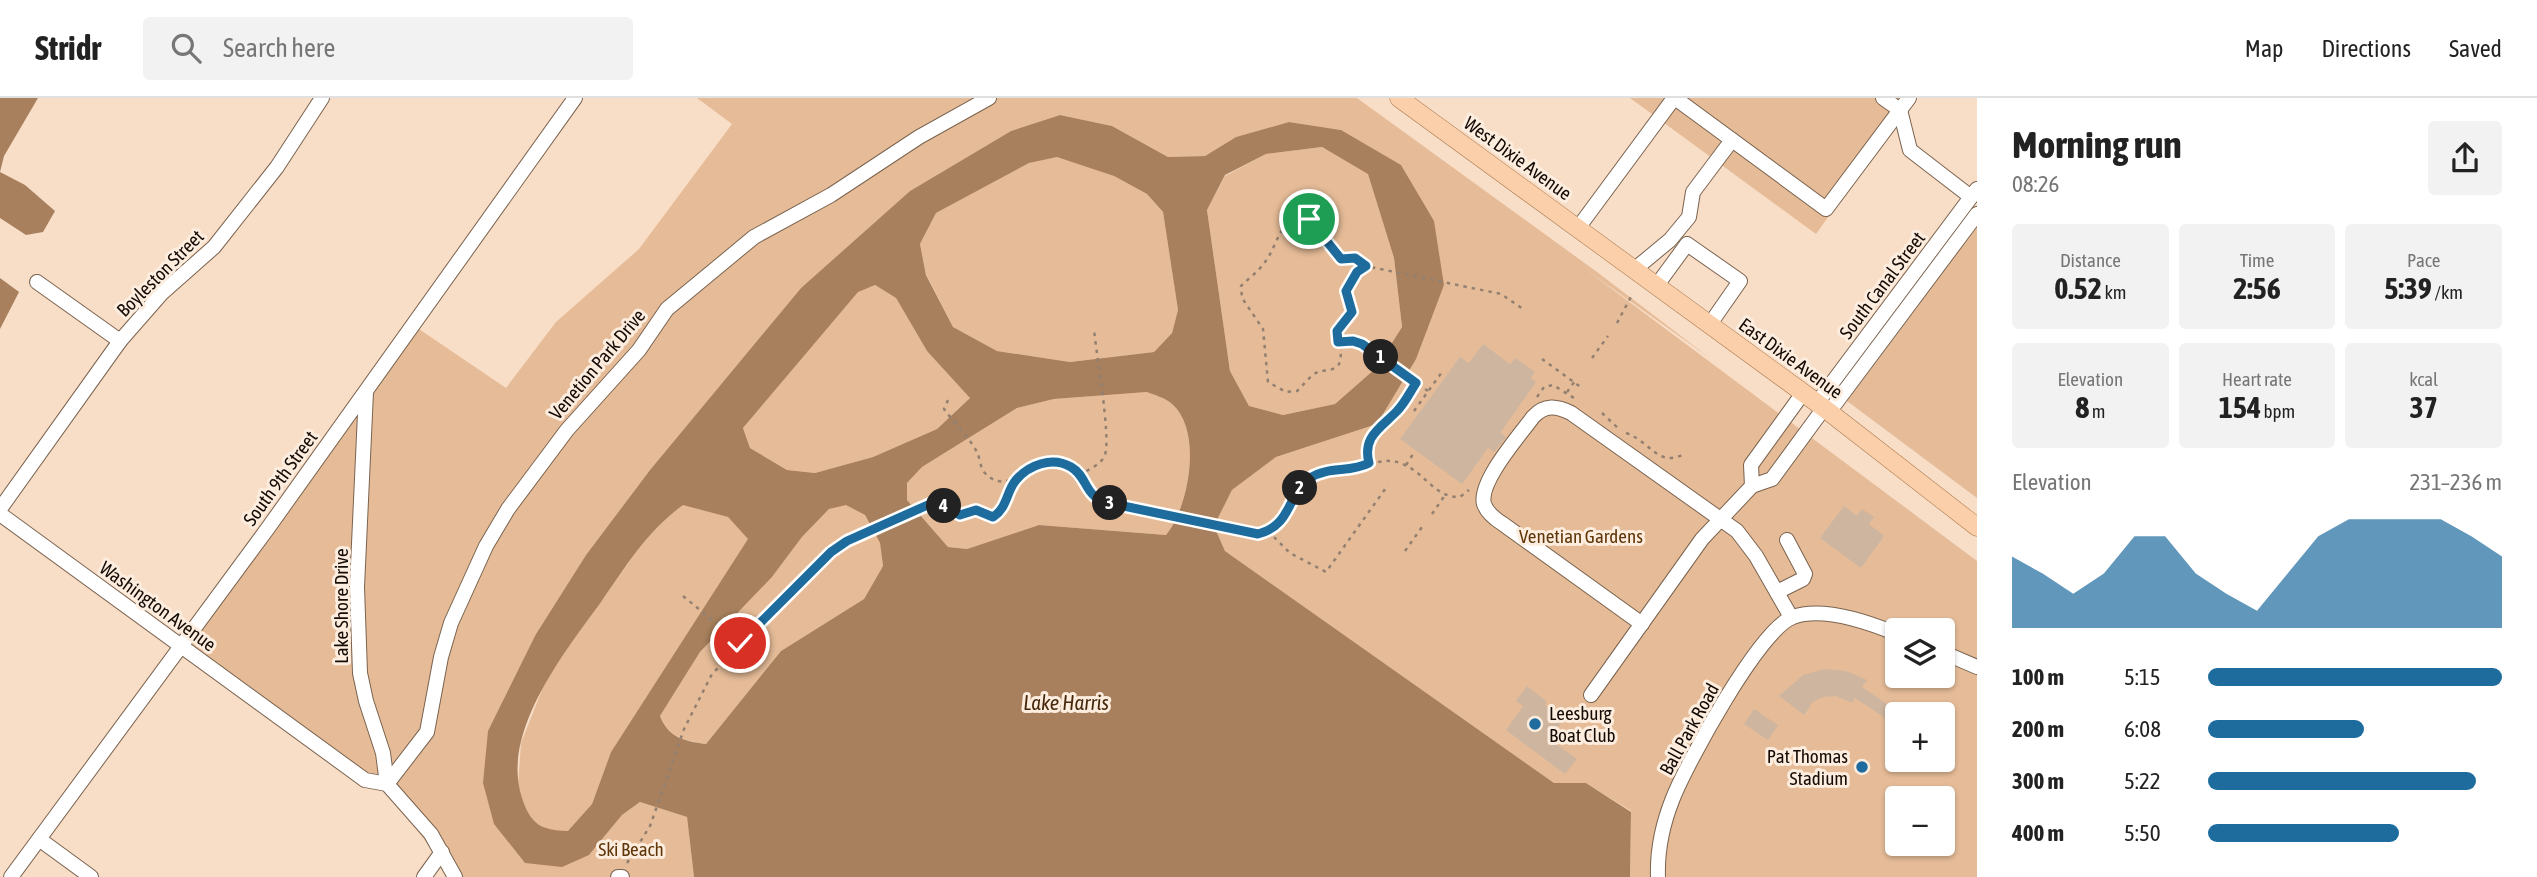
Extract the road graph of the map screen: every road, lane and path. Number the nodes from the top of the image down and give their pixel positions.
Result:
1 (323, 98) edge
2 (575, 98) edge
3 (989, 98) edge
4 (1399, 98) edge
5 (1675, 98) edge
6 (1883, 98) edge
7 (1909, 98) edge
8 (1900, 110) junction
9 (1732, 141) junction
10 (1974, 193) edge
11 (1977, 214) edge
12 (1578, 228) junction
13 (1366, 266) junction
14 (1634, 269) junction
15 (37, 282) dead end
16 (1657, 285) junction
17 (1632, 295) dead end
18 (1523, 309) dead end
19 (1617, 323) dead end
20 (1710, 324) junction
21 (1094, 329) dead end
22 (1608, 336) dead end
23 (120, 341) junction
24 (1338, 342) junction
25 (1592, 358) dead end
26 (1542, 359) dead end
27 (1442, 372) dead end
28 (1575, 382) junction
29 (1416, 383) junction
30 (1582, 388) dead end
31 (1428, 391) junction
32 (366, 392) junction
33 (1567, 393) dead end
34 (948, 400) dead end
35 (1819, 404) junction
36 (1414, 411) dead end
37 (1602, 413) dead end
38 (1415, 451) dead end
39 (1684, 454) dead end
40 (1369, 463) junction
41 (1406, 465) junction
42 (1079, 475) junction
43 (1016, 480) junction
44 (1388, 485) dead end
45 (1473, 486) dead end
46 (1752, 486) junction
47 (1445, 495) junction
48 (0, 512) edge
49 (1432, 513) dead end
50 (1720, 520) junction
51 (1422, 527) dead end
52 (1977, 527) edge
53 (1268, 531) junction
54 (1787, 540) dead end
55 (1405, 551) dead end
56 (1777, 592) junction
57 (684, 598) dead end
58 (1791, 617) junction
59 (1642, 624) junction
60 (1885, 630) edge
61 (740, 643) junction
62 (180, 646) junction
63 (1955, 658) edge
64 (1977, 667) edge
65 (1591, 695) dead end
66 (387, 784) junction
67 (39, 839) junction
68 (442, 852) junction
69 (622, 874) edge
70 (11, 877) edge
71 (90, 877) edge
72 (424, 877) edge
73 (455, 877) edge
74 (1658, 877) edge

1 - 23 street, Boyleston Street
2 - 32 street, South 9th Street
3 - 66 street, Venetion Park Drive
4 - 12 main road, West Dixie Avenue
5 - 9 street
5 - 12 street
6 - 8 street
7 - 8 street
8 - 9 street
8 - 10 street
9 - 14 street
10 - 35 street, South Canal Street
11 - 35 street
12 - 14 main road, East Dixie Avenue
13 - 18 path
13 - 24 path
13 - 24 path
14 - 16 main road, East Dixie Avenue
15 - 23 street
16 - 20 main road, East Dixie Avenue
16 - 20 street
17 - 19 path
20 - 35 main road, East Dixie Avenue
21 - 42 path
22 - 25 path
23 - 48 street, Boyleston Street
24 - 29 path
26 - 28 path
27 - 31 path
28 - 30 path
28 - 33 path
29 - 31 path
29 - 40 path
31 - 36 path
32 - 62 street, South 9th Street
32 - 66 street, Lake Shore Drive
34 - 43 path
35 - 46 street
35 - 46 street
35 - 52 main road, East Dixie Avenue
37 - 39 path
38 - 41 path
40 - 41 path
40 - 53 path
41 - 47 path
42 - 43 path
42 - 53 path
43 - 61 path
44 - 53 path
45 - 47 path
46 - 50 street
47 - 49 path
48 - 62 street, Washington Avenue
50 - 56 street
50 - 59 street
50 - 59 street
51 - 55 path
54 - 56 street
56 - 58 street
57 - 61 path
58 - 60 street
58 - 74 street, Ball Park Road
59 - 65 street
61 - 69 path
62 - 66 street, Washington Avenue
62 - 67 street, South 9th Street
63 - 64 street
66 - 68 street
67 - 70 street, South 9th Street
67 - 71 street
68 - 72 street
68 - 73 street

